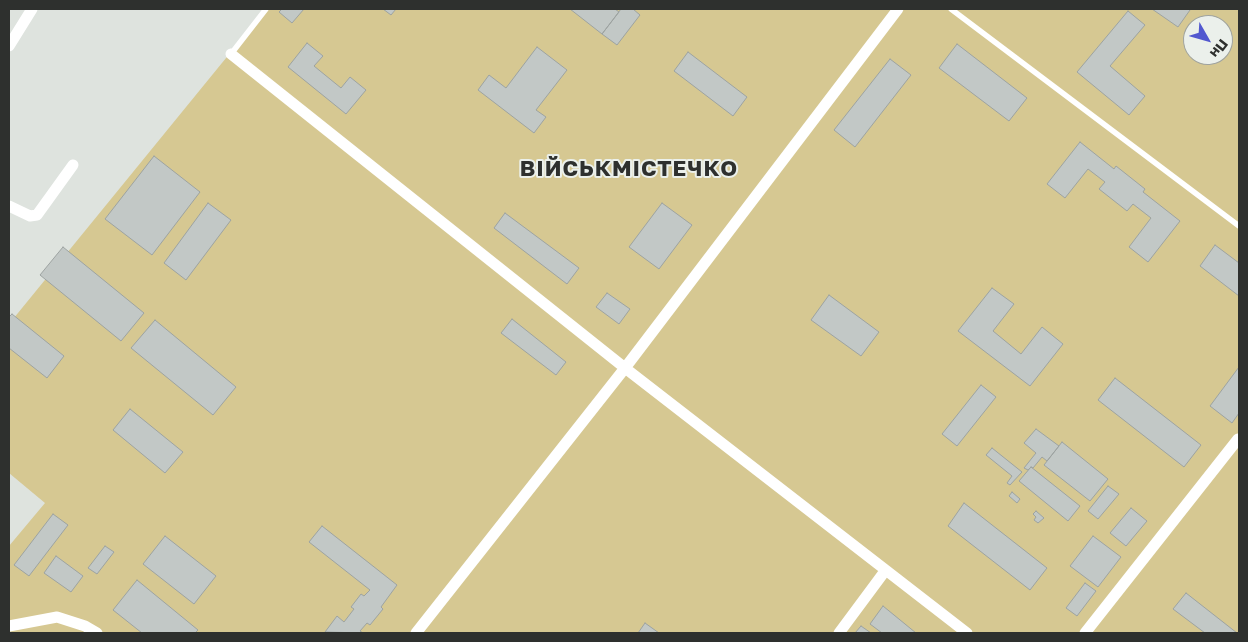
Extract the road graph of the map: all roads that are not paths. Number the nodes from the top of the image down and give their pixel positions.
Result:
1 (32, 9) edge
2 (266, 9) edge
3 (898, 9) edge
4 (951, 9) edge
5 (9, 46) edge
6 (231, 54) joint
7 (73, 164) dead end
8 (9, 206) edge
9 (1239, 226) edge
10 (625, 368) junction
11 (1238, 439) dead end
12 (885, 571) junction
13 (9, 626) edge
14 (96, 633) edge
15 (416, 633) edge
16 (839, 633) edge
17 (967, 633) edge
18 (1085, 633) edge

1 - 5 street
2 - 6 lane
3 - 10 street
4 - 9 lane
6 - 10 street
7 - 8 street
10 - 12 street
10 - 15 street
11 - 18 street
12 - 16 street
12 - 17 street
13 - 14 street

